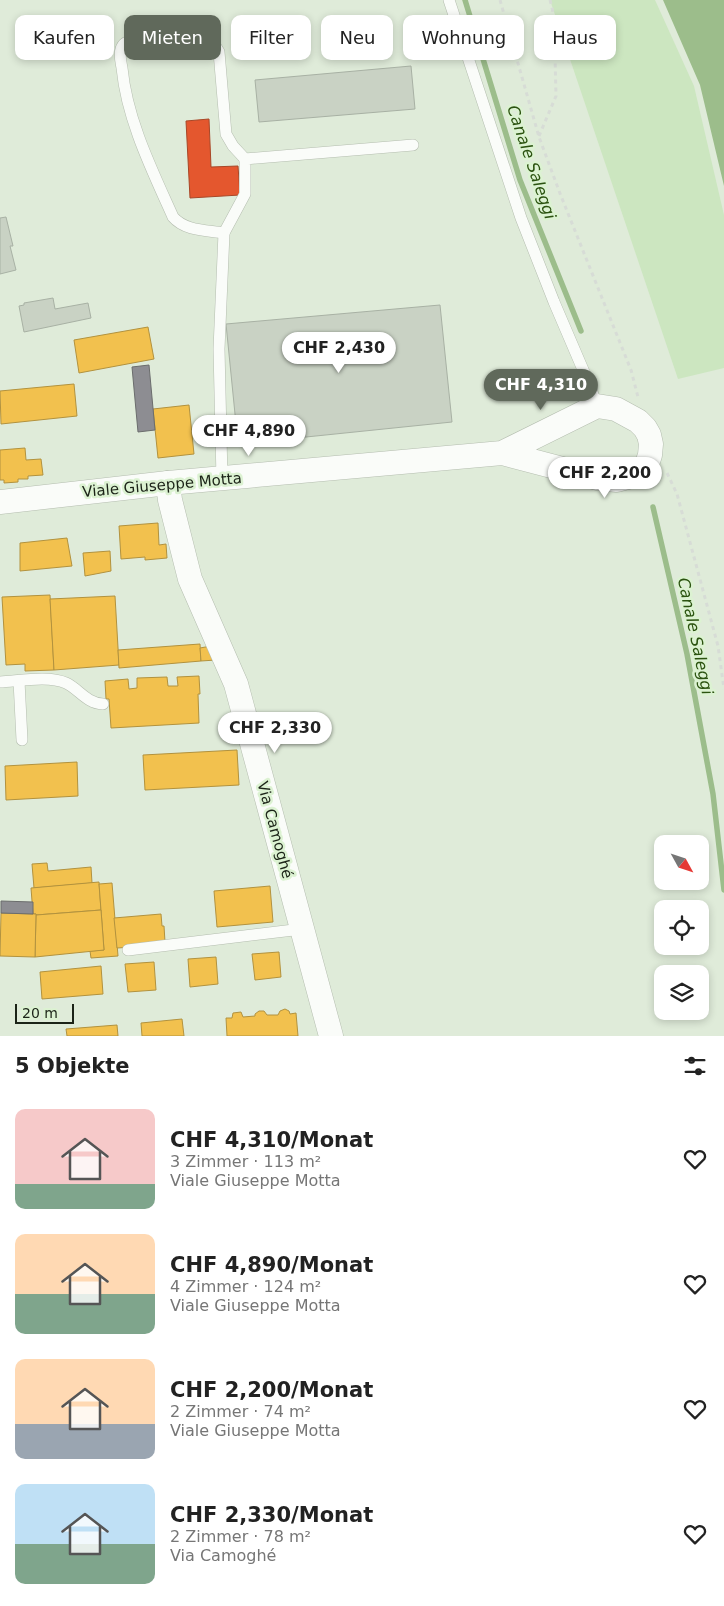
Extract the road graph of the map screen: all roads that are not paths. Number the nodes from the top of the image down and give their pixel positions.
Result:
1 (449, 0) edge
2 (414, 144) dead end
3 (245, 160) junction
4 (224, 233) junction
5 (597, 406) junction
6 (502, 453) junction
7 (222, 480) junction
8 (168, 484) junction
9 (0, 502) edge
10 (19, 681) junction
11 (0, 682) edge
12 (102, 704) dead end
13 (22, 740) dead end
14 (302, 929) junction
15 (128, 950) dead end
16 (331, 1036) edge

1 - 5 lane
2 - 3 lane
3 - 4 lane
3 - 4 lane
4 - 7 lane
5 - 6 street, Viale Giuseppe Motta
5 - 6 street, Viale Giuseppe Motta
6 - 7 street, Viale Giuseppe Motta
7 - 8 street, Viale Giuseppe Motta
8 - 9 street, Viale Giuseppe Motta
8 - 14 street, Via Camoghé
10 - 11 lane
10 - 12 lane
10 - 13 lane
14 - 15 lane
14 - 16 street, Via Camoghé

